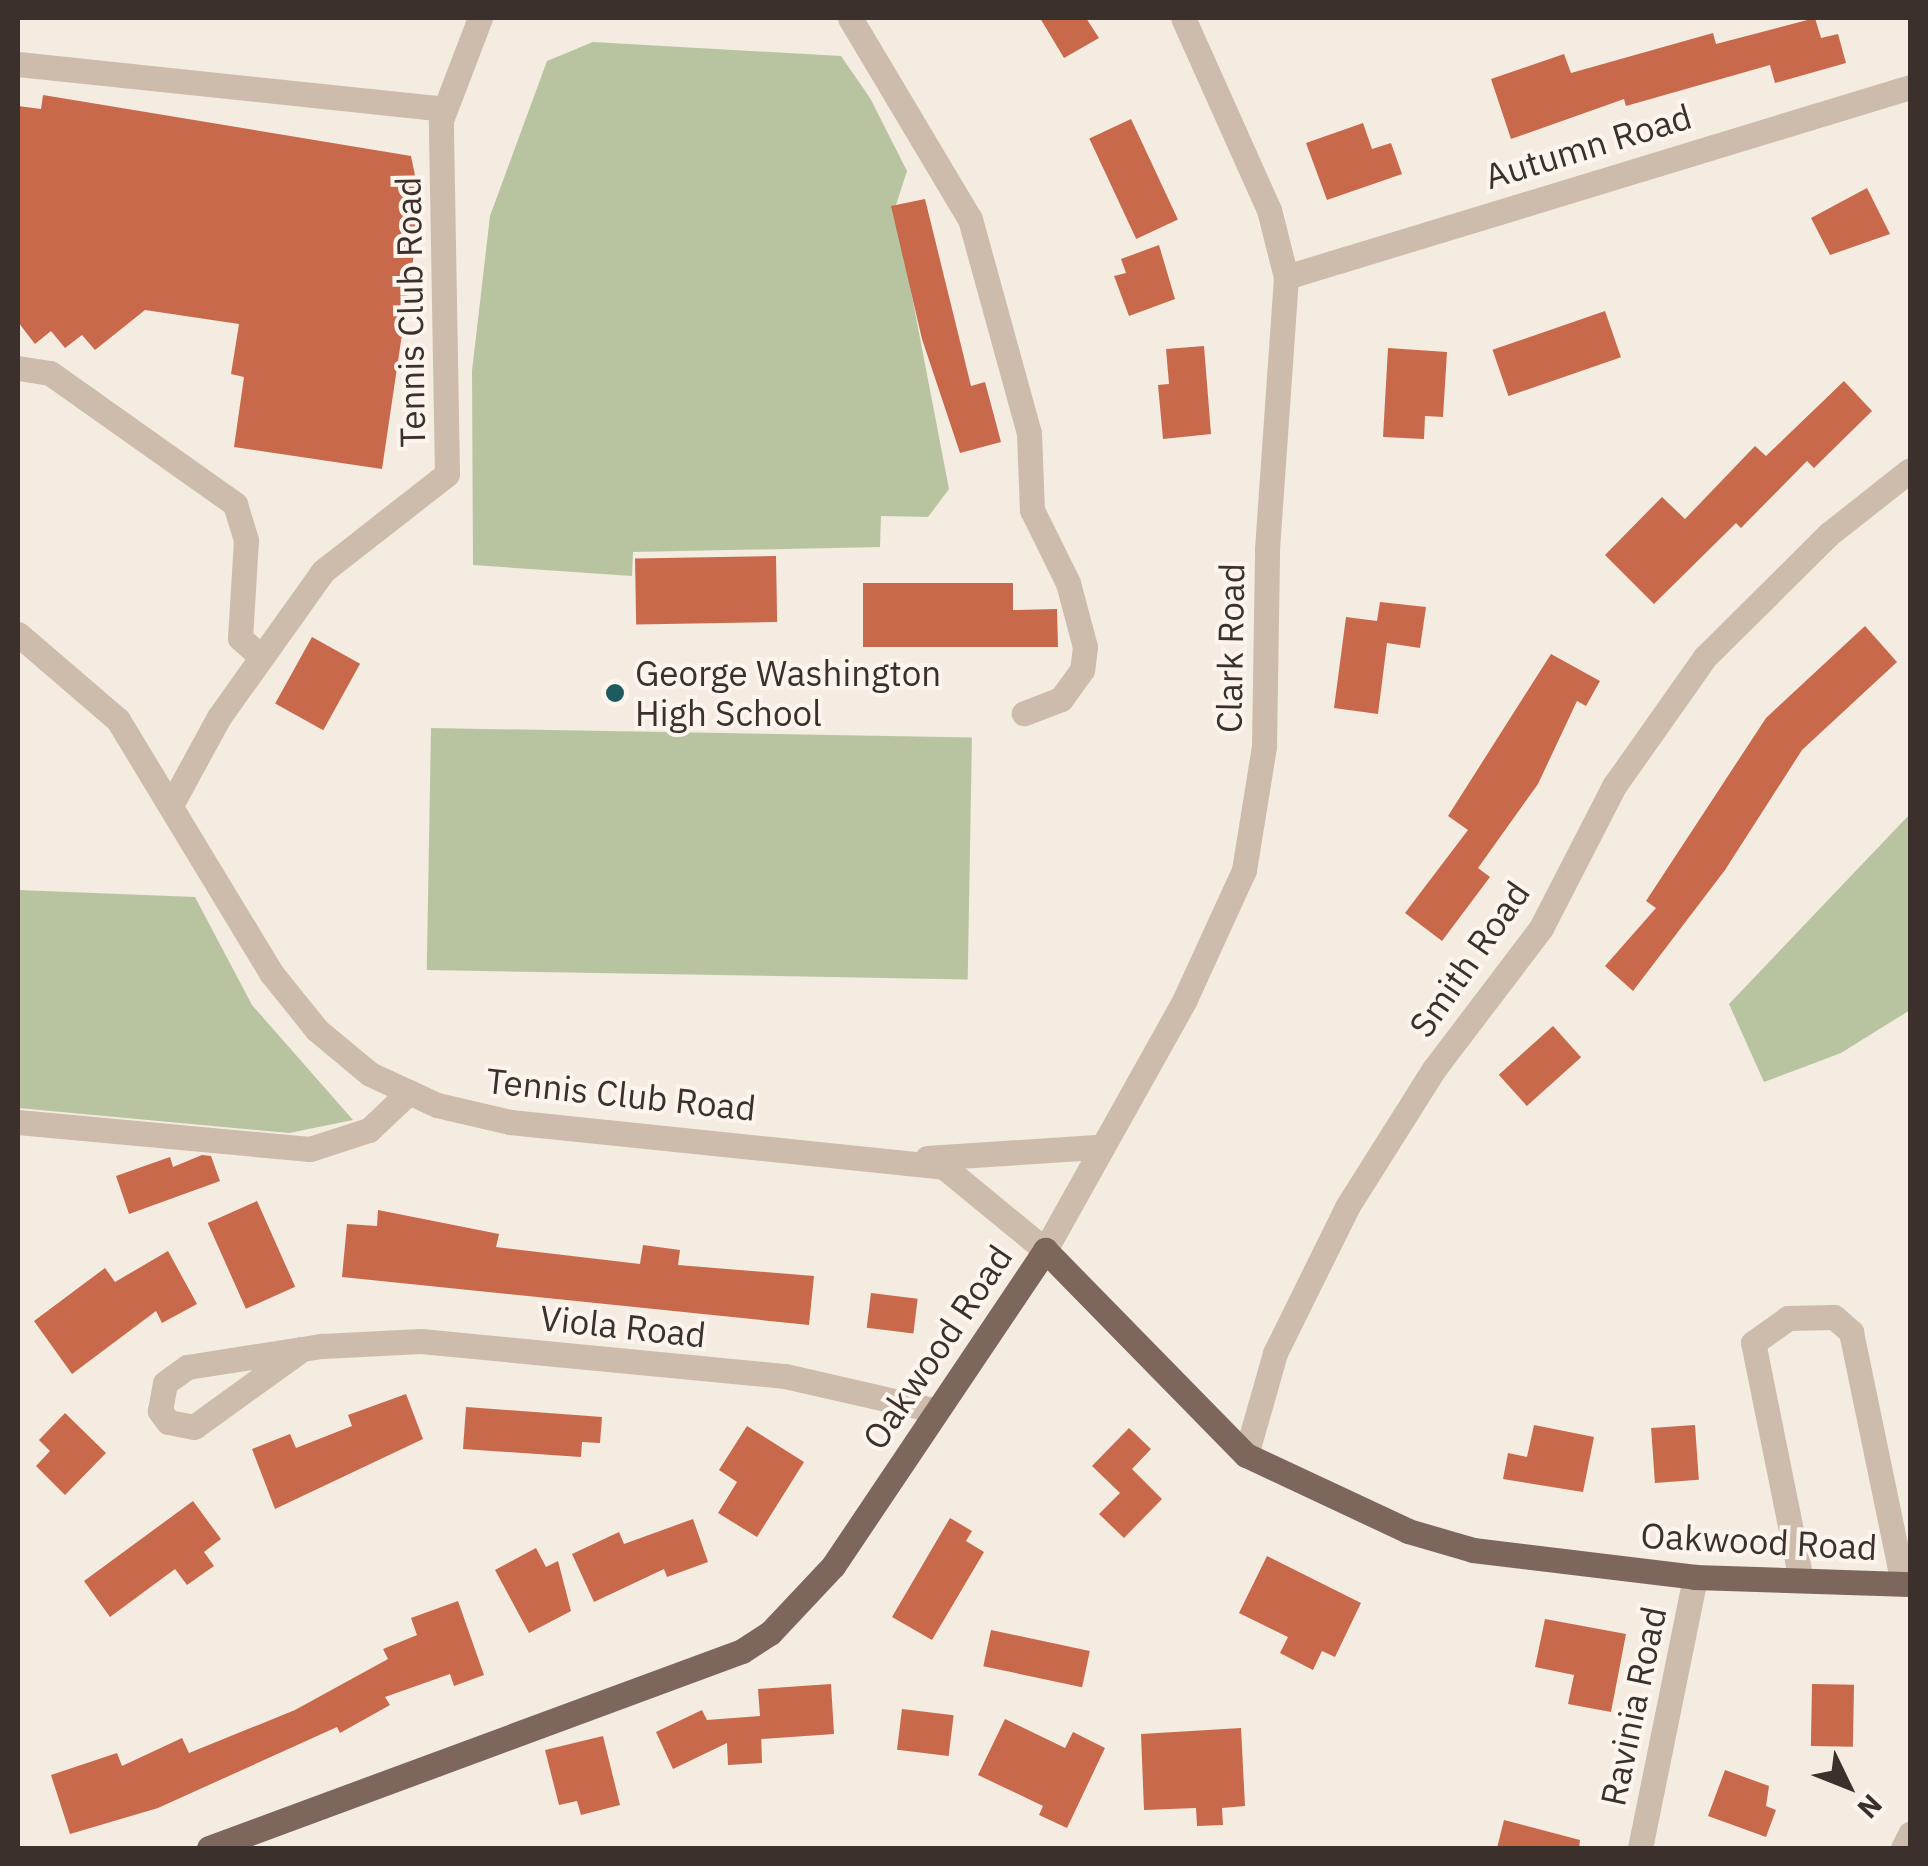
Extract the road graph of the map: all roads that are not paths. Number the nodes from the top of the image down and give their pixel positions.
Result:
1 (480, 18) edge
2 (850, 18) edge
3 (1183, 18) edge
4 (18, 64) edge
5 (1910, 88) edge
6 (444, 109) junction
7 (1286, 276) junction
8 (18, 368) edge
9 (1910, 470) edge
10 (18, 634) edge
11 (260, 656) junction
12 (1024, 713) dead end
13 (171, 805) junction
14 (409, 1092) junction
15 (18, 1122) edge
16 (1096, 1147) junction
17 (908, 1159) junction
18 (1045, 1250) junction
19 (302, 1349) junction
20 (933, 1410) junction
21 (1246, 1455) junction
22 (1696, 1577) junction
23 (1801, 1580) junction
24 (1907, 1584) edge
25 (1910, 1834) edge
26 (209, 1848) edge
27 (1640, 1848) edge
28 (1903, 1848) edge

1 - 6 street, Tennis Club Road
2 - 12 street
3 - 7 street, Clark Road
4 - 6 street
5 - 7 street, Autumn Road
6 - 11 street, Tennis Club Road
7 - 16 street, Clark Road
8 - 11 street
9 - 21 street, Smith Road
10 - 13 street, Tennis Club Road
11 - 13 street, Tennis Club Road
13 - 14 street, Tennis Club Road
14 - 15 street
14 - 17 street, Tennis Club Road
16 - 17 street, Tennis Club Road
16 - 18 street, Clark Road
17 - 18 street, Tennis Club Road
18 - 20 main road, Oakwood Road
18 - 21 main road, Oakwood Road
19 - 19 street, Viola Road
19 - 20 street, Viola Road
20 - 26 main road, Oakwood Road
21 - 22 main road, Oakwood Road
22 - 23 main road, Oakwood Road
22 - 27 street, Ravinia Road
23 - 24 main road, Oakwood Road
23 - 24 street
25 - 28 street

